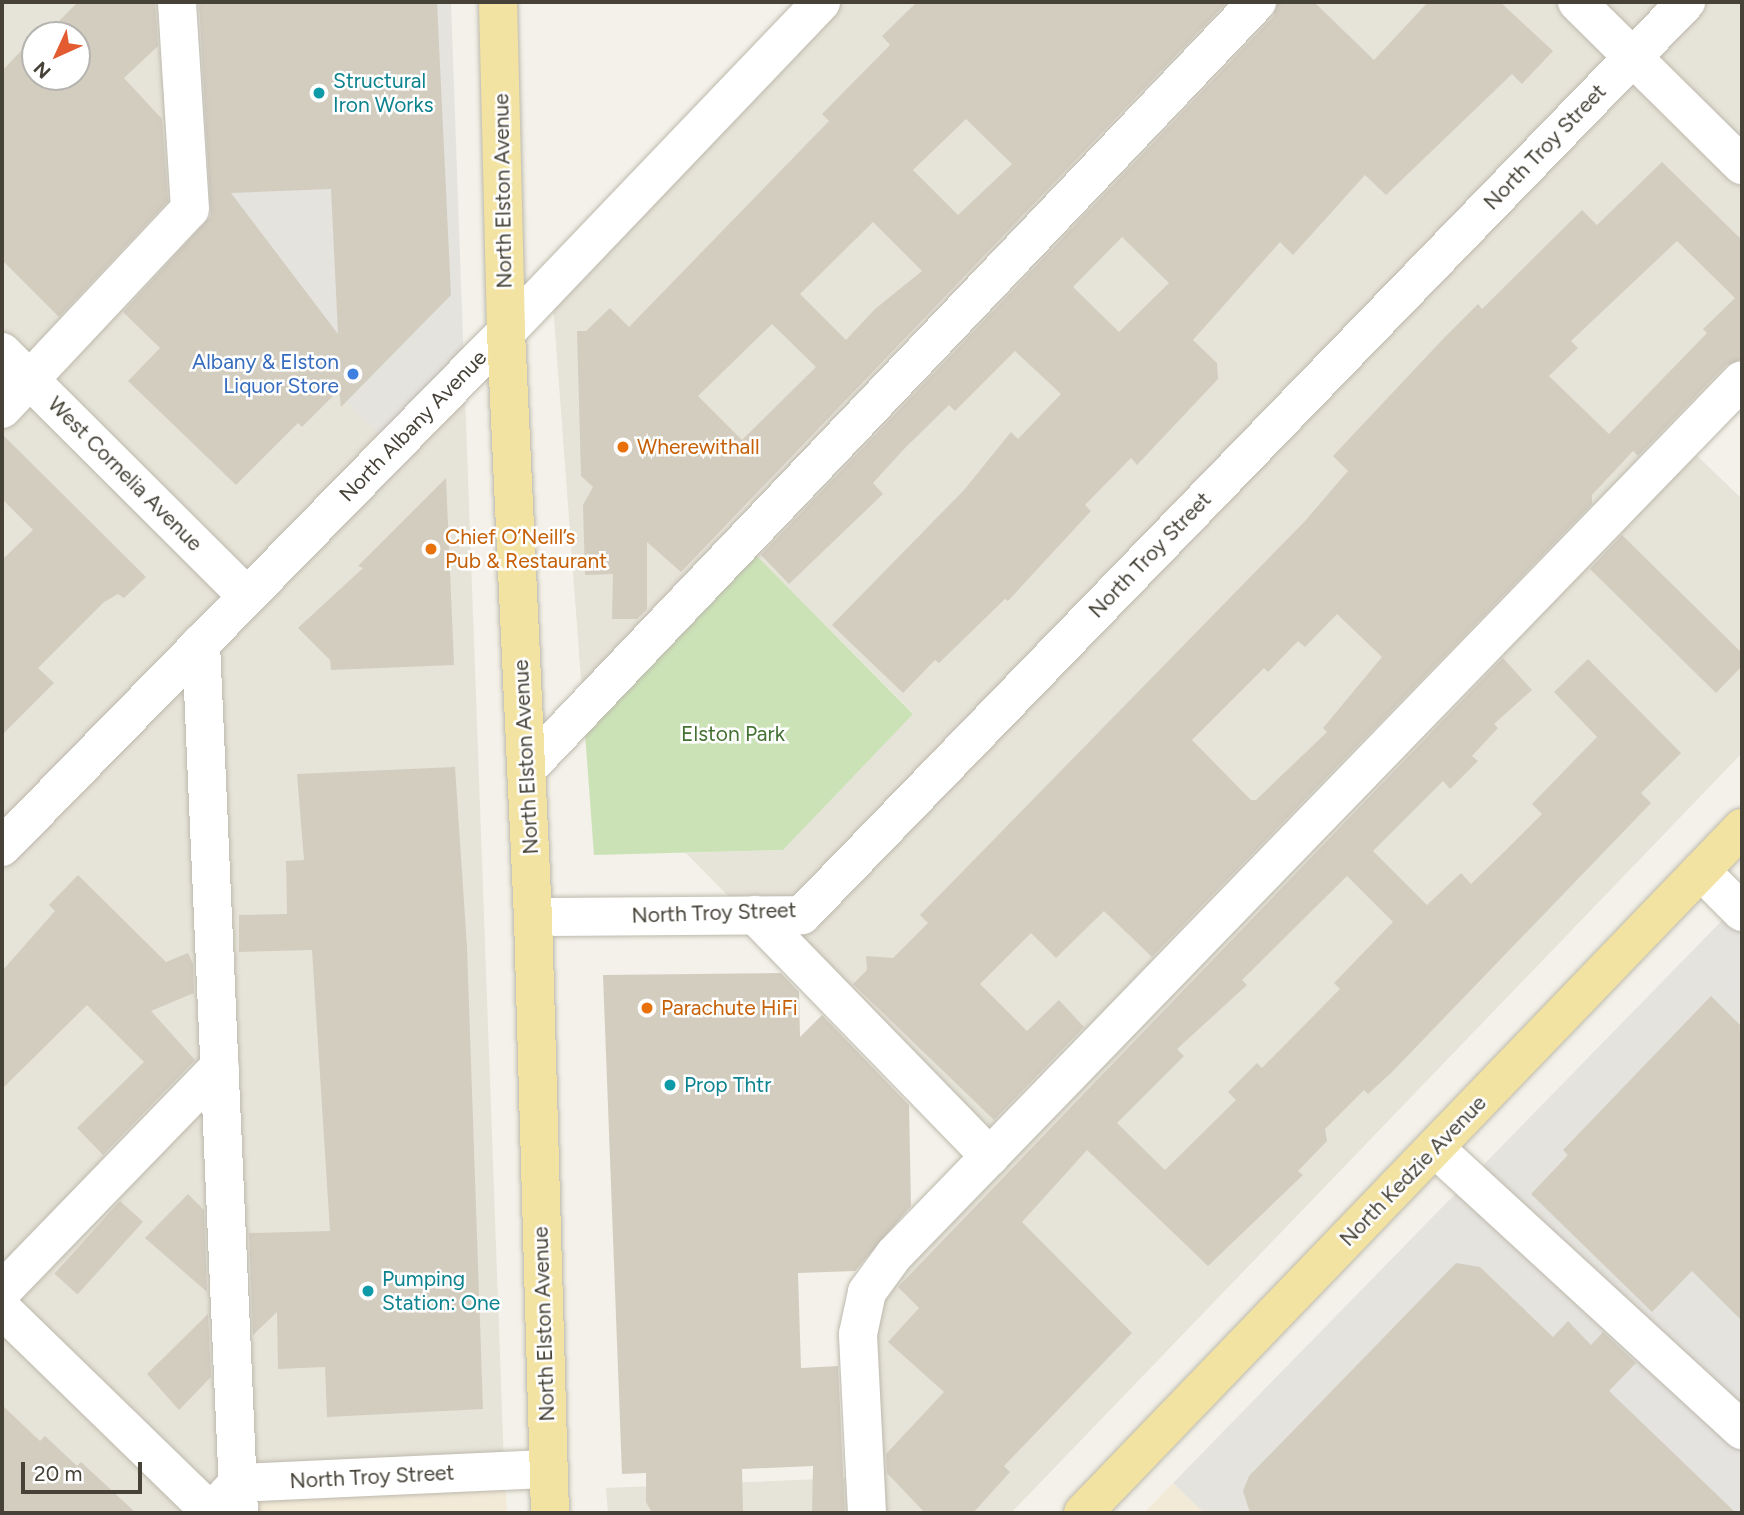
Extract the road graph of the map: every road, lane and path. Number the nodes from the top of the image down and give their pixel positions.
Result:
1 (177, 2) edge
2 (498, 2) edge
3 (821, 2) edge
4 (1257, 2) edge
5 (1577, 2) edge
6 (1686, 2) edge
7 (1633, 57) junction
8 (1742, 165) edge
9 (506, 332) junction
10 (2, 352) edge
11 (30, 380) junction
12 (1742, 380) edge
13 (2, 409) edge
14 (247, 596) junction
15 (201, 643) junction
16 (527, 769) junction
17 (1742, 828) edge
18 (2, 846) edge
19 (1700, 871) junction
20 (1742, 912) edge
21 (755, 915) junction
22 (533, 917) junction
23 (220, 1066) junction
24 (1434, 1148) junction
25 (990, 1157) junction
26 (2, 1291) edge
27 (2, 1309) edge
28 (1742, 1430) edge
29 (548, 1469) junction
30 (225, 1505) edge
31 (550, 1513) edge
32 (867, 1513) edge
33 (1083, 1513) edge

1 - 11 street
2 - 9 main road, North Elston Avenue
3 - 9 street, North Albany Avenue
4 - 16 street
5 - 7 street
6 - 7 street, North Troy Street
7 - 8 street
7 - 21 street, North Troy Street
9 - 14 street, North Albany Avenue
9 - 16 main road, North Elston Avenue
10 - 11 street, West Cornelia Avenue
11 - 13 street
11 - 14 street, West Cornelia Avenue
12 - 25 street
14 - 15 street, North Albany Avenue
15 - 18 street, North Albany Avenue
15 - 23 street
16 - 22 main road, North Elston Avenue
17 - 19 main road, North Kedzie Avenue
19 - 20 street
19 - 24 main road, North Kedzie Avenue
21 - 22 street, North Troy Street
21 - 25 street
22 - 29 main road, North Elston Avenue
23 - 26 street
23 - 30 street
24 - 28 street
24 - 33 main road, North Kedzie Avenue
25 - 32 street
27 - 30 street
29 - 30 street, North Troy Street
29 - 31 main road, North Elston Avenue

